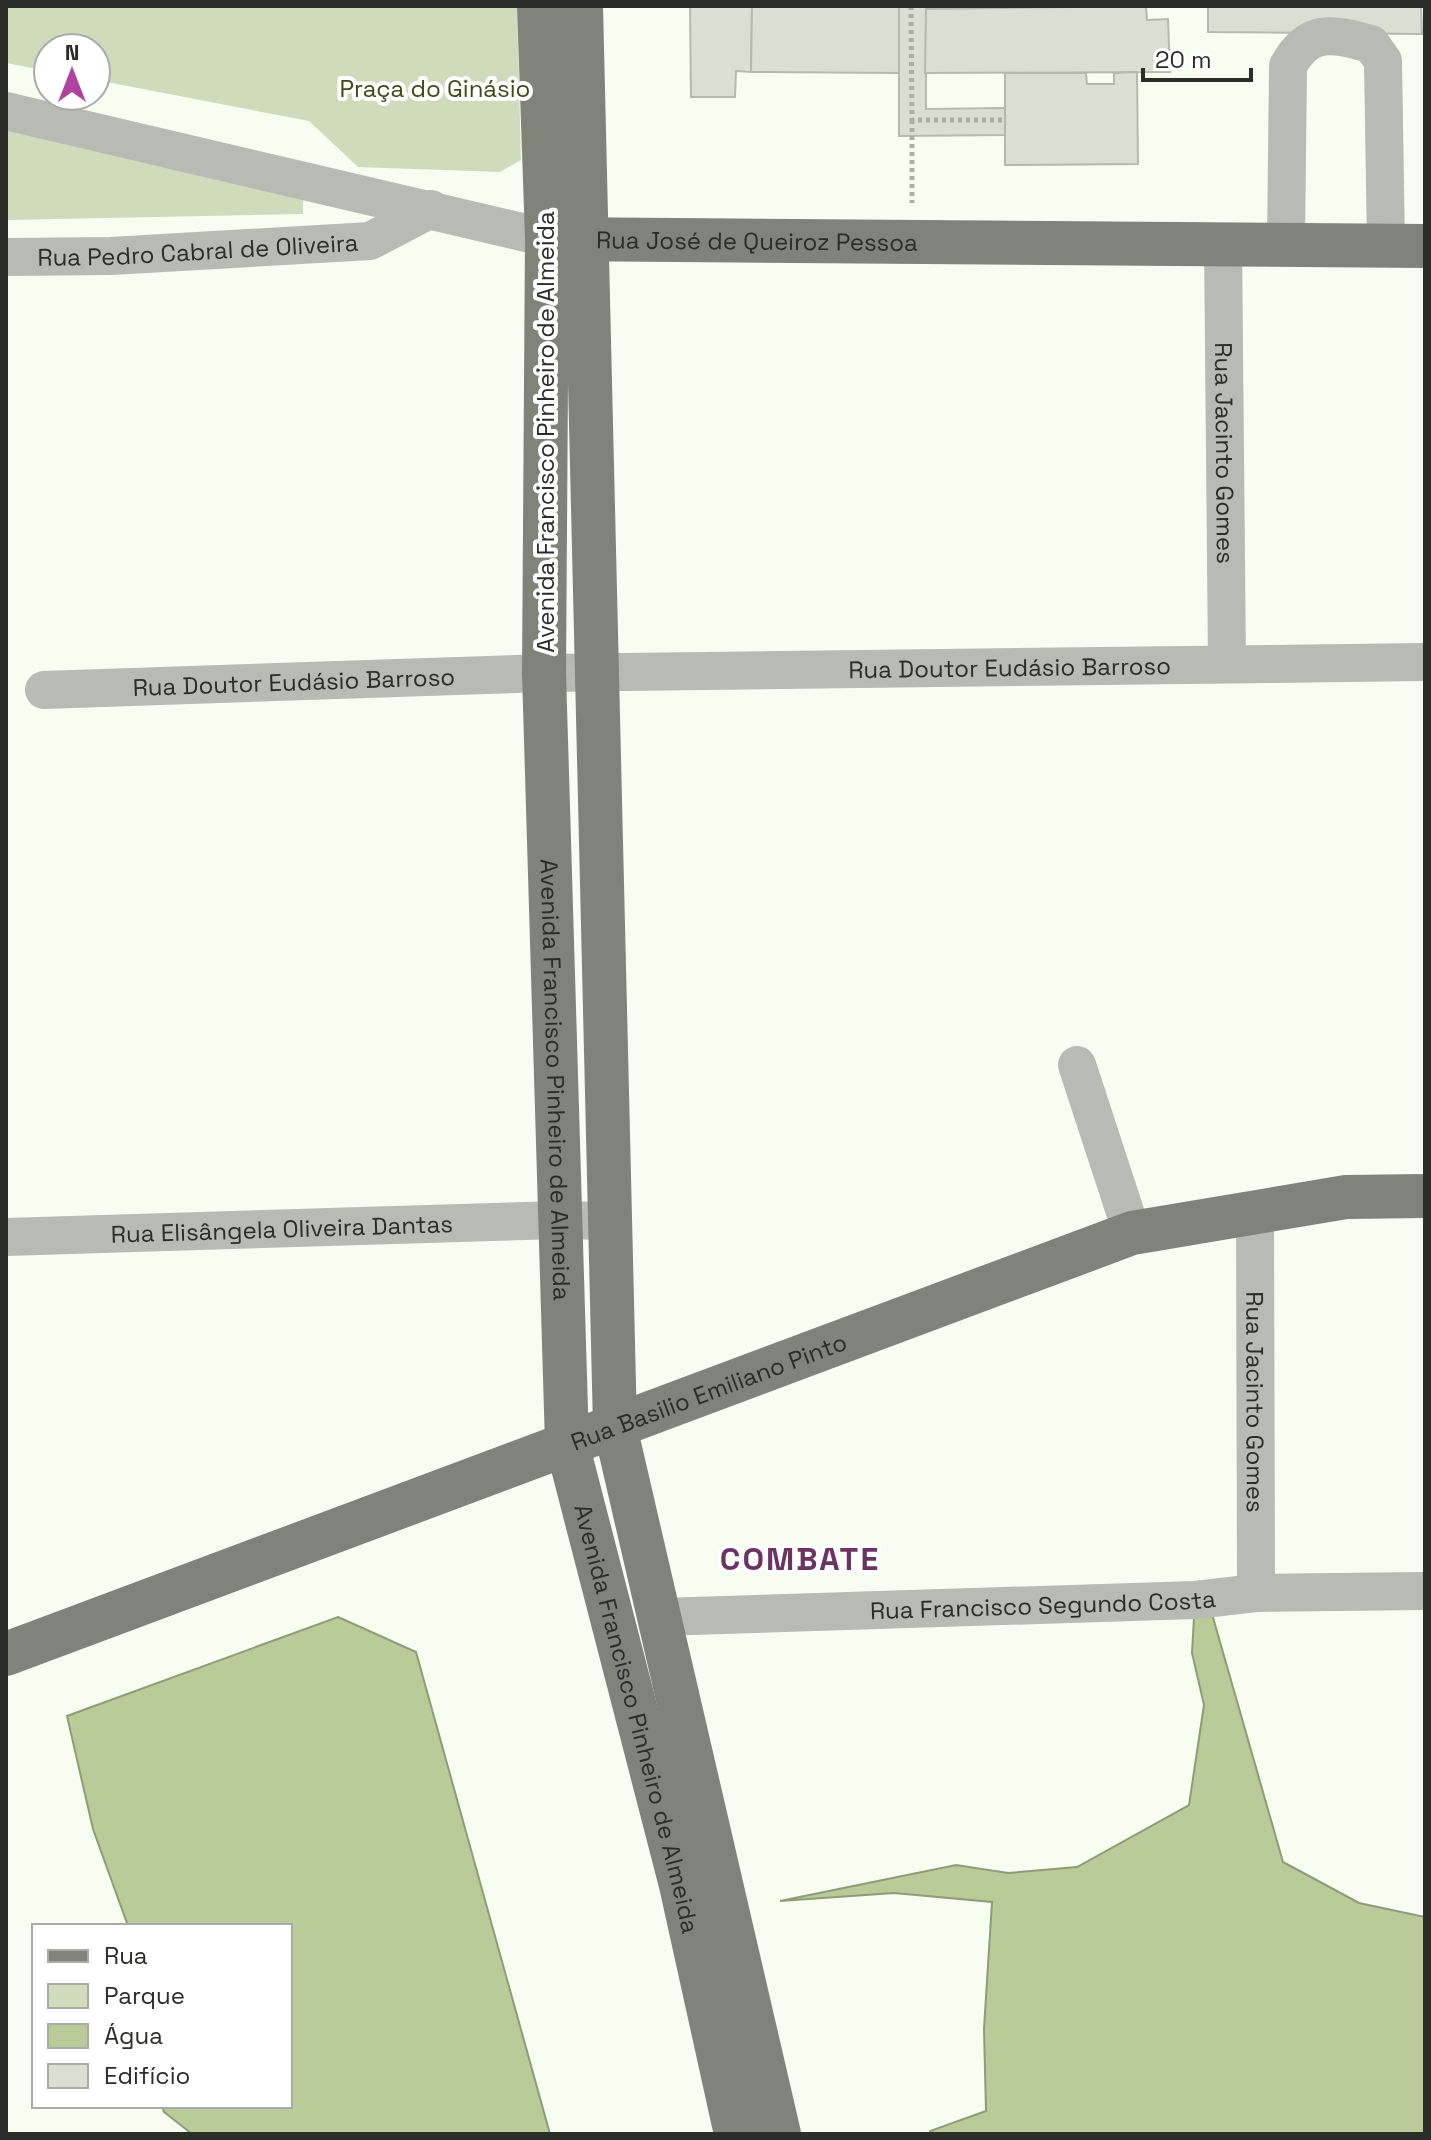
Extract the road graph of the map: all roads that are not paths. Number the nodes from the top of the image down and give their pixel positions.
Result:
1 (539, 6) edge
2 (581, 6) edge
3 (6, 111) edge
4 (431, 209) junction
5 (566, 239) junction
6 (1223, 243) junction
7 (1286, 243) junction
8 (1405, 246) edge
9 (6, 257) edge
10 (1425, 662) edge
11 (1227, 663) junction
12 (596, 672) junction
13 (544, 673) junction
14 (44, 690) dead end
15 (1077, 1065) dead end
16 (1425, 1196) edge
17 (1255, 1212) junction
18 (558, 1220) junction
19 (611, 1221) junction
20 (1132, 1233) junction
21 (6, 1237) edge
22 (615, 1427) junction
23 (567, 1444) junction
24 (1425, 1591) edge
25 (1256, 1593) junction
26 (659, 1617) junction
27 (6, 1654) edge
28 (672, 1766) junction
29 (736, 2134) edge
30 (779, 2134) edge

1 - 5 main road, Avenida Francisco Pinheiro de Almeida
2 - 5 main road, Avenida Francisco Pinheiro de Almeida
3 - 4 street, Rua José de Queiroz Pessoa
4 - 5 street, Rua José de Queiroz Pessoa
4 - 9 street, Rua Pedro Cabral de Oliveira
5 - 6 main road, Rua José de Queiroz Pessoa
5 - 12 main road, Avenida Francisco Pinheiro de Almeida
5 - 13 main road, Avenida Francisco Pinheiro de Almeida
6 - 7 main road, Rua José de Queiroz Pessoa
6 - 11 street, Rua Jacinto Gomes
7 - 8 main road, Rua José de Queiroz Pessoa
7 - 8 street
10 - 11 street, Rua Doutor Eudásio Barroso
11 - 12 street, Rua Doutor Eudásio Barroso
12 - 13 street, Rua Doutor Eudásio Barroso
12 - 19 main road, Avenida Francisco Pinheiro de Almeida
13 - 14 street, Rua Doutor Eudásio Barroso
13 - 18 main road, Avenida Francisco Pinheiro de Almeida
15 - 20 street
16 - 17 main road, Rua Basilio Emiliano Pinto
17 - 20 main road, Rua Basilio Emiliano Pinto
17 - 25 street, Rua Jacinto Gomes
18 - 19 street, Rua Elisângela Oliveira Dantas
18 - 21 street, Rua Elisângela Oliveira Dantas
18 - 23 main road, Avenida Francisco Pinheiro de Almeida
19 - 22 main road, Avenida Francisco Pinheiro de Almeida
20 - 22 main road, Rua Basilio Emiliano Pinto
22 - 23 main road, Rua Basilio Emiliano Pinto
22 - 26 main road, Avenida Francisco Pinheiro de Almeida
23 - 27 main road, Rua Basilio Emiliano Pinto
23 - 28 main road, Avenida Francisco Pinheiro de Almeida
24 - 25 street, Rua Francisco Segundo Costa
25 - 26 street, Rua Francisco Segundo Costa
26 - 28 main road, Avenida Francisco Pinheiro de Almeida
28 - 29 main road, Avenida Francisco Pinheiro de Almeida
28 - 30 main road, Avenida Francisco Pinheiro de Almeida

